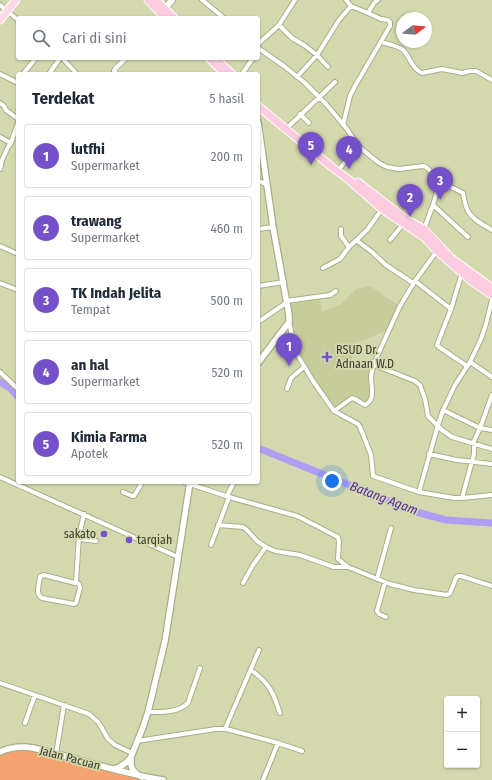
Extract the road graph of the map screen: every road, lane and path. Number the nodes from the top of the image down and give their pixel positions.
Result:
1 (16, 0) edge
2 (148, 0) edge
3 (156, 0) edge
4 (172, 0) edge
5 (202, 0) edge
6 (295, 0) edge
7 (346, 0) edge
8 (378, 0) edge
9 (0, 5) edge
10 (351, 6) junction
11 (7, 11) junction
12 (368, 13) junction
13 (219, 14) joint
14 (164, 15) edge
15 (222, 16) edge
16 (16, 18) edge
17 (0, 20) edge
18 (279, 25) junction
19 (260, 42) edge
20 (381, 42) junction
21 (260, 49) edge
22 (317, 56) junction
23 (34, 60) edge
24 (60, 60) edge
25 (63, 60) edge
26 (124, 60) edge
27 (214, 60) edge
28 (214, 60) edge
29 (252, 60) edge
30 (328, 67) dead end
31 (26, 72) edge
32 (50, 72) edge
33 (75, 72) edge
34 (115, 72) edge
35 (223, 72) edge
36 (230, 72) edge
37 (243, 72) edge
38 (0, 74) edge
39 (297, 77) junction
40 (492, 80) edge
41 (16, 81) edge
42 (335, 82) dead end
43 (319, 97) junction
44 (0, 103) edge
45 (260, 103) edge
46 (260, 108) edge
47 (300, 114) junction
48 (16, 118) edge
49 (309, 123) dead end
50 (343, 125) junction
51 (287, 128) junction
52 (16, 129) edge
53 (260, 136) edge
54 (0, 137) edge
55 (11, 143) junction
56 (358, 146) junction
57 (1, 160) edge
58 (340, 168) junction
59 (0, 169) edge
60 (350, 178) junction
61 (440, 181) junction
62 (260, 182) edge
63 (267, 184) junction
64 (433, 205) junction
65 (382, 209) junction
66 (406, 222) junction
67 (273, 227) junction
68 (260, 229) edge
69 (341, 229) dead end
70 (424, 229) junction
71 (492, 230) edge
72 (468, 237) dead end
73 (356, 240) junction
74 (390, 240) dead end
75 (0, 246) edge
76 (349, 248) junction
77 (437, 251) junction
78 (16, 253) edge
79 (323, 268) dead end
80 (462, 273) junction
81 (473, 278) junction
82 (284, 282) junction
83 (414, 282) junction
84 (0, 284) edge
85 (260, 286) edge
86 (492, 288) edge
87 (16, 289) edge
88 (336, 291) dead end
89 (492, 294) edge
90 (492, 300) edge
91 (286, 302) junction
92 (451, 309) junction
93 (260, 321) edge
94 (288, 322) junction
95 (260, 360) edge
96 (468, 364) junction
97 (374, 365) junction
98 (304, 366) junction
99 (0, 372) edge
100 (492, 377) edge
101 (16, 387) edge
102 (287, 389) dead end
103 (492, 395) edge
104 (443, 410) junction
105 (334, 411) junction
106 (438, 425) junction
107 (480, 428) junction
108 (492, 430) edge
109 (473, 444) junction
110 (492, 449) edge
111 (430, 454) junction
112 (472, 461) junction
113 (492, 464) edge
114 (0, 477) edge
115 (141, 484) edge
116 (188, 484) edge
117 (191, 484) edge
118 (233, 484) edge
119 (123, 492) dead end
120 (419, 492) junction
121 (462, 495) junction
122 (492, 495) edge
123 (228, 496) junction
124 (84, 514) junction
125 (218, 525) junction
126 (392, 528) dead end
127 (79, 540) junction
128 (96, 541) dead end
129 (211, 545) dead end
130 (266, 547) junction
131 (178, 557) junction
132 (348, 567) junction
133 (377, 579) junction
134 (76, 582) junction
135 (385, 582) junction
136 (243, 583) dead end
137 (492, 586) edge
138 (386, 617) dead end
139 (259, 650) dead end
140 (200, 668) dead end
141 (251, 670) junction
142 (0, 684) edge
143 (34, 696) junction
144 (64, 705) junction
145 (148, 712) junction
146 (280, 713) dead end
147 (25, 723) dead end
148 (225, 729) junction
149 (137, 741) junction
150 (278, 743) junction
151 (302, 751) dead end
152 (0, 752) edge
153 (56, 754) junction
154 (132, 755) junction
155 (112, 769) junction
156 (142, 777) junction
157 (163, 780) edge
158 (263, 780) edge

1 - 11 main road
2 - 14 highway
3 - 14 highway
4 - 14 main road
5 - 13 street
6 - 18 street
7 - 10 street
8 - 12 street
9 - 11 street
10 - 12 street
10 - 22 street
11 - 16 street
11 - 17 main road
12 - 20 street
13 - 15 street
18 - 19 street
18 - 22 street
20 - 40 street
20 - 50 street
21 - 39 street
22 - 30 street
22 - 39 street
23 - 31 street
24 - 32 street
25 - 33 street
26 - 34 street
27 - 35 highway
28 - 36 highway
29 - 37 street
38 - 41 street
39 - 43 street
42 - 43 street
43 - 47 street
43 - 50 street
44 - 48 street
45 - 51 highway
46 - 60 highway
47 - 49 street
47 - 51 street
50 - 56 street
51 - 58 highway
52 - 55 street
53 - 63 street
54 - 55 street
55 - 57 street
56 - 58 street
56 - 61 street
57 - 59 street
58 - 60 highway
60 - 65 highway
60 - 66 highway
61 - 64 street
61 - 71 street
62 - 63 street
63 - 67 street
64 - 70 street
64 - 72 street
65 - 66 highway
65 - 73 street
66 - 70 highway
66 - 74 street
66 - 77 highway
67 - 68 street
67 - 82 street
69 - 76 street
70 - 81 highway
73 - 76 street
73 - 83 street
75 - 78 street
76 - 79 street
77 - 80 highway
77 - 83 street
80 - 81 highway
80 - 92 street
81 - 86 highway
81 - 89 highway
82 - 85 street
82 - 91 street
83 - 92 street
83 - 97 street
84 - 87 street
88 - 91 street
90 - 96 street
91 - 93 street
91 - 94 street
92 - 96 street
94 - 95 street
94 - 98 street
96 - 100 street
96 - 104 street
97 - 105 street
97 - 106 street
98 - 102 street
98 - 105 street
99 - 101 street
103 - 107 street
104 - 106 street
104 - 107 street
105 - 120 street
106 - 109 street
106 - 111 street
107 - 108 street
107 - 109 street
109 - 110 street
109 - 112 street
111 - 112 street
111 - 120 street
112 - 113 street
112 - 121 street
114 - 124 street
115 - 119 street
116 - 131 street
117 - 123 street
118 - 123 street
120 - 121 street
121 - 122 street
123 - 125 street
123 - 132 street
124 - 127 street
124 - 131 street
125 - 129 street
125 - 130 street
126 - 133 street
127 - 128 street
127 - 134 street
130 - 132 street
130 - 136 street
131 - 145 street
132 - 133 street
133 - 135 street
134 - 134 street
135 - 137 street
135 - 138 street
139 - 141 street
140 - 145 street
141 - 146 street
141 - 148 street
142 - 143 street
143 - 144 street
143 - 147 street
144 - 153 street
144 - 154 street
145 - 149 street
148 - 149 street
148 - 150 street
149 - 154 street
150 - 151 street
150 - 158 street
152 - 153 street, Jalan Pacuan
153 - 155 street, Jalan Pacuan
154 - 155 street
154 - 156 street
155 - 156 street, Jalan Pacuan
156 - 157 street, Jalan Pacuan

